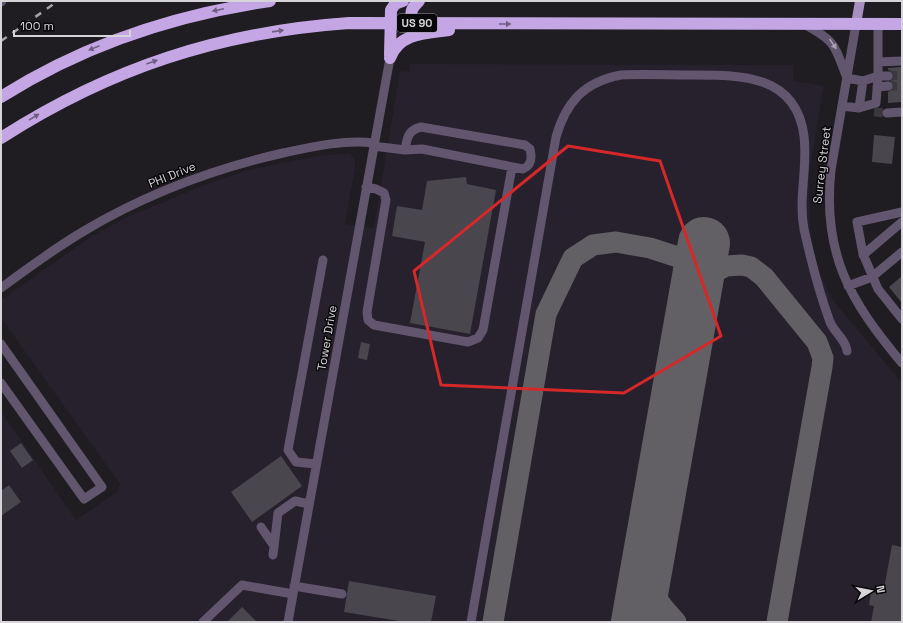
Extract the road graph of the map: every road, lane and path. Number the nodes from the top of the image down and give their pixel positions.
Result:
1 (270, 1) edge
2 (403, 1) edge
3 (419, 1) edge
4 (860, 1) edge
5 (390, 23) junction
6 (420, 24) junction
7 (487, 24) junction
8 (803, 24) junction
9 (856, 24) junction
10 (878, 24) junction
11 (902, 24) edge
12 (390, 58) junction
13 (902, 61) edge
14 (878, 62) junction
15 (878, 76) junction
16 (888, 76) tunnel mouth
17 (847, 78) junction
18 (863, 81) junction
19 (888, 86) tunnel mouth
20 (877, 87) junction
21 (1, 97) edge
22 (842, 106) junction
23 (863, 107) junction
24 (874, 112) tunnel mouth
25 (902, 112) edge
26 (887, 113) tunnel mouth
27 (1, 138) edge
28 (373, 145) junction
29 (405, 150) junction
30 (512, 167) junction
31 (366, 187) junction
32 (902, 212) edge
33 (902, 222) edge
34 (902, 252) edge
35 (863, 255) junction
36 (323, 260) dead end
37 (872, 277) junction
38 (848, 286) junction
39 (1, 288) edge
40 (902, 319) edge
41 (1, 344) edge
42 (847, 351) dead end
43 (902, 363) edge
44 (1, 383) edge
45 (316, 464) junction
46 (309, 504) junction
47 (261, 527) dead end
48 (294, 590) junction
49 (342, 594) dead end
50 (203, 622) edge
51 (288, 622) edge
52 (471, 622) edge

1 -> 21 highway
2 - 5 highway
3 - 6 highway
4 - 9 main road
5 - 6 highway, US 90
5 - 12 highway
27 -> 5 highway, US 90
6 - 7 highway, US 90
7 -> 8 highway, US 90
7 - 12 highway
8 - 9 highway, US 90
8 -> 17 street
9 - 10 highway, US 90
9 - 17 street, Surrey Street
10 - 11 highway, US 90
10 - 14 street
12 - 28 street, Tower Drive
13 - 14 street
14 - 15 street
15 - 16 street
15 - 18 street
15 - 20 street
17 - 18 street
17 - 22 street, Surrey Street
18 - 23 street
19 - 20 street
20 - 23 street
22 - 23 street
22 - 38 street, Surrey Street
23 - 24 street
25 - 26 street
28 - 29 street, PHI Drive
28 - 31 street, Tower Drive
28 - 39 street, PHI Drive
29 - 30 street, PHI Drive
29 - 30 street
30 - 31 street
31 - 45 street, Tower Drive
32 - 35 street
33 - 35 street
34 - 37 street
35 - 37 street
36 - 45 street
37 - 38 street
37 - 40 street
38 - 43 street, Surrey Street
41 - 44 street
42 - 52 street
45 - 46 street, Tower Drive
46 - 47 street
46 - 48 street, Tower Drive
48 - 49 street
48 - 50 street
48 - 51 street, Tower Drive

